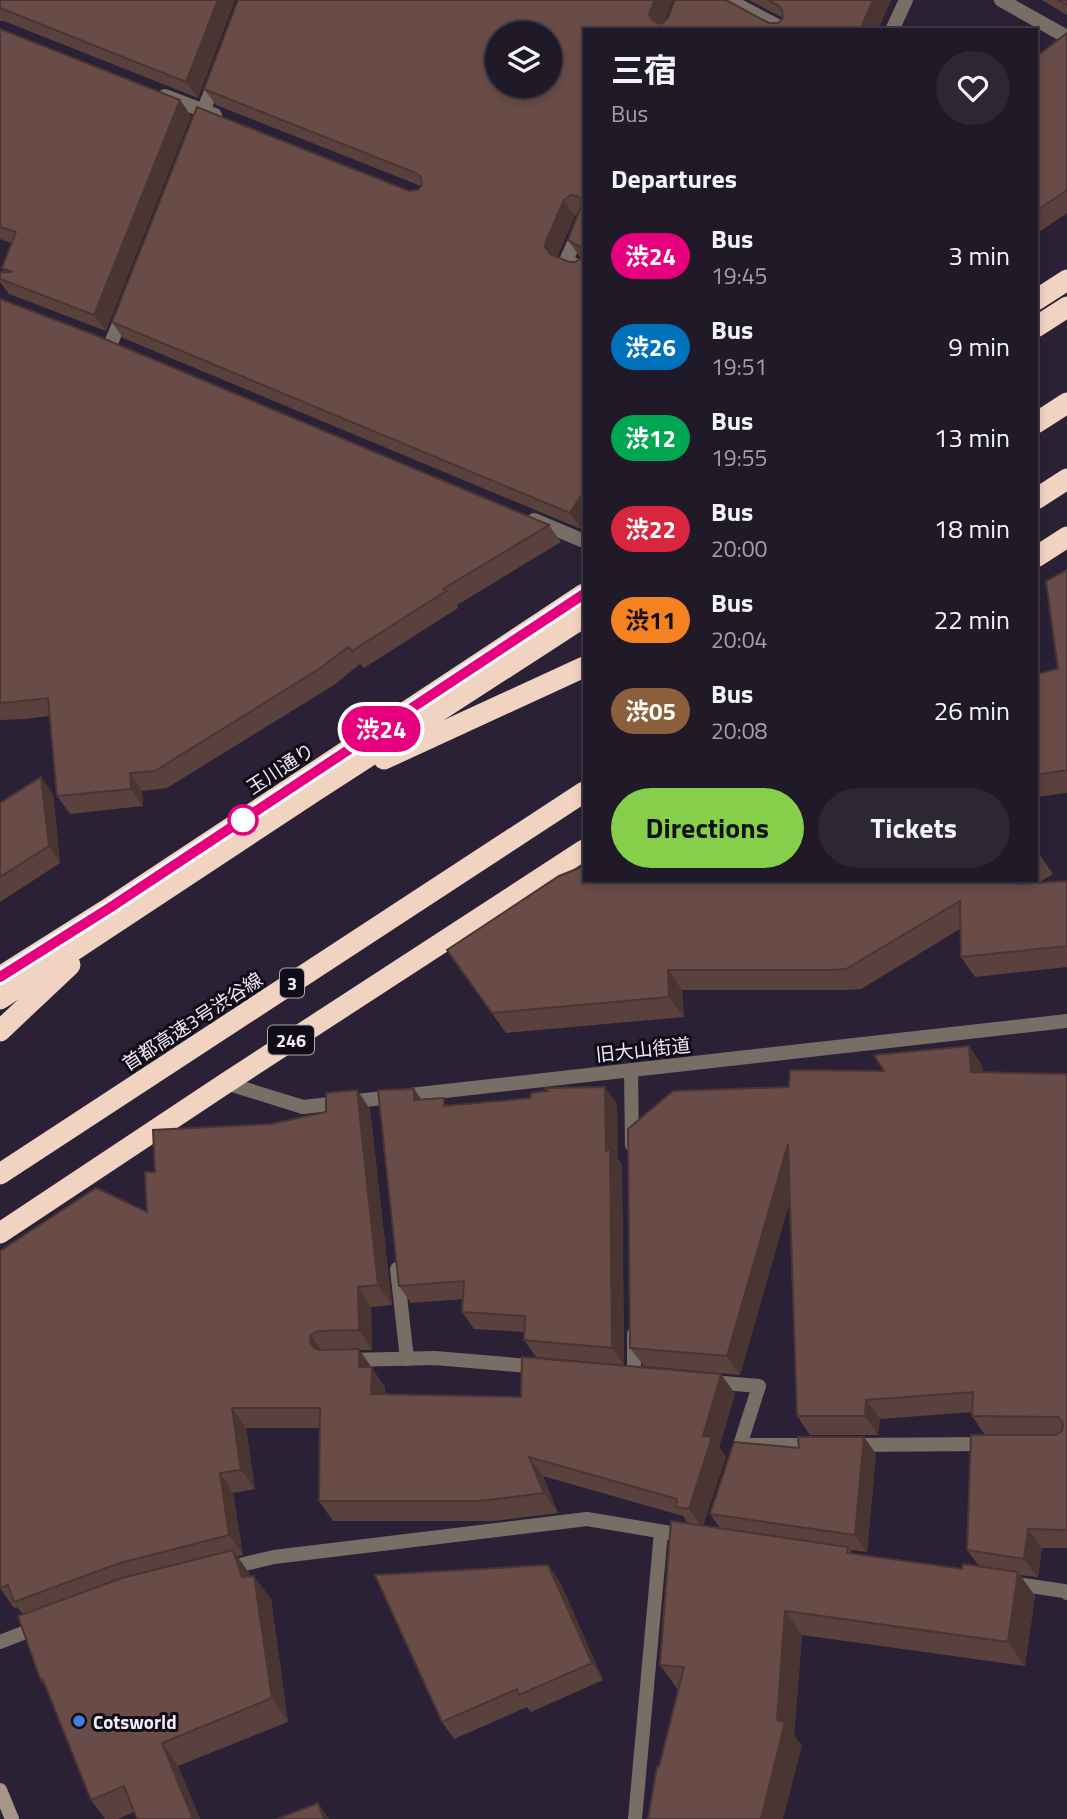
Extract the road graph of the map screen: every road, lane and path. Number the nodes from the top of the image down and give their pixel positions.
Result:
1 (728, 0) edge
2 (906, 0) edge
3 (1001, 0) edge
4 (781, 28) edge
5 (893, 28) edge
6 (1067, 37) edge
7 (222, 62) edge
8 (153, 91) edge
9 (203, 111) junction
10 (229, 121) edge
11 (193, 137) edge
12 (583, 222) edge
13 (583, 269) edge
14 (1067, 280) edge
15 (1038, 299) edge
16 (127, 304) edge
17 (1067, 307) edge
18 (1038, 326) edge
19 (111, 343) edge
20 (1067, 403) edge
21 (1038, 421) edge
22 (1067, 479) edge
23 (1038, 498) edge
24 (521, 514) edge
25 (1067, 537) edge
26 (583, 541) edge
27 (1038, 557) edge
28 (583, 595) edge
29 (583, 618) edge
30 (583, 667) edge
31 (315, 791) junction
32 (583, 793) edge
33 (583, 851) edge
34 (113, 925) junction
35 (0, 977) edge
36 (0, 999) edge
37 (1067, 1021) edge
38 (0, 1031) edge
39 (631, 1070) junction
40 (226, 1083) junction
41 (632, 1153) edge
42 (0, 1174) edge
43 (0, 1233) edge
44 (395, 1249) edge
45 (634, 1320) edge
46 (407, 1359) junction
47 (333, 1360) edge
48 (554, 1368) edge
49 (634, 1376) edge
50 (704, 1381) edge
51 (999, 1444) edge
52 (740, 1445) junction
53 (732, 1468) edge
54 (661, 1532) junction
55 (709, 1539) edge
56 (212, 1573) edge
57 (996, 1581) edge
58 (1067, 1593) edge
59 (53, 1622) edge
60 (0, 1642) edge
61 (0, 1790) edge
62 (12, 1819) edge
63 (635, 1819) edge

1 - 4 street
2 - 5 street
3 - 6 street
7 - 9 street
8 - 9 street
9 - 10 street
9 - 11 street
12 - 13 street
14 - 15 highway
16 - 19 street
17 - 18 highway
20 - 21 highway
22 - 23 highway
24 - 26 street
25 - 27 highway
28 - 35 highway, 玉川通り
29 - 31 highway
30 - 31 highway
31 - 34 highway
32 - 42 highway, 首都高速3号渋谷線 / 3
33 - 40 highway, 246
34 - 36 highway
34 - 38 highway
37 - 39 street, 旧大山街道
39 - 40 street, 旧大山街道
39 - 41 street
40 - 43 highway, 246
44 - 46 street
45 - 49 street
46 - 47 street
46 - 48 street
50 - 52 street
51 - 52 street
52 - 53 street
54 - 55 street
54 - 56 street
54 - 63 street
57 - 58 street
59 - 60 street
61 - 62 main road

